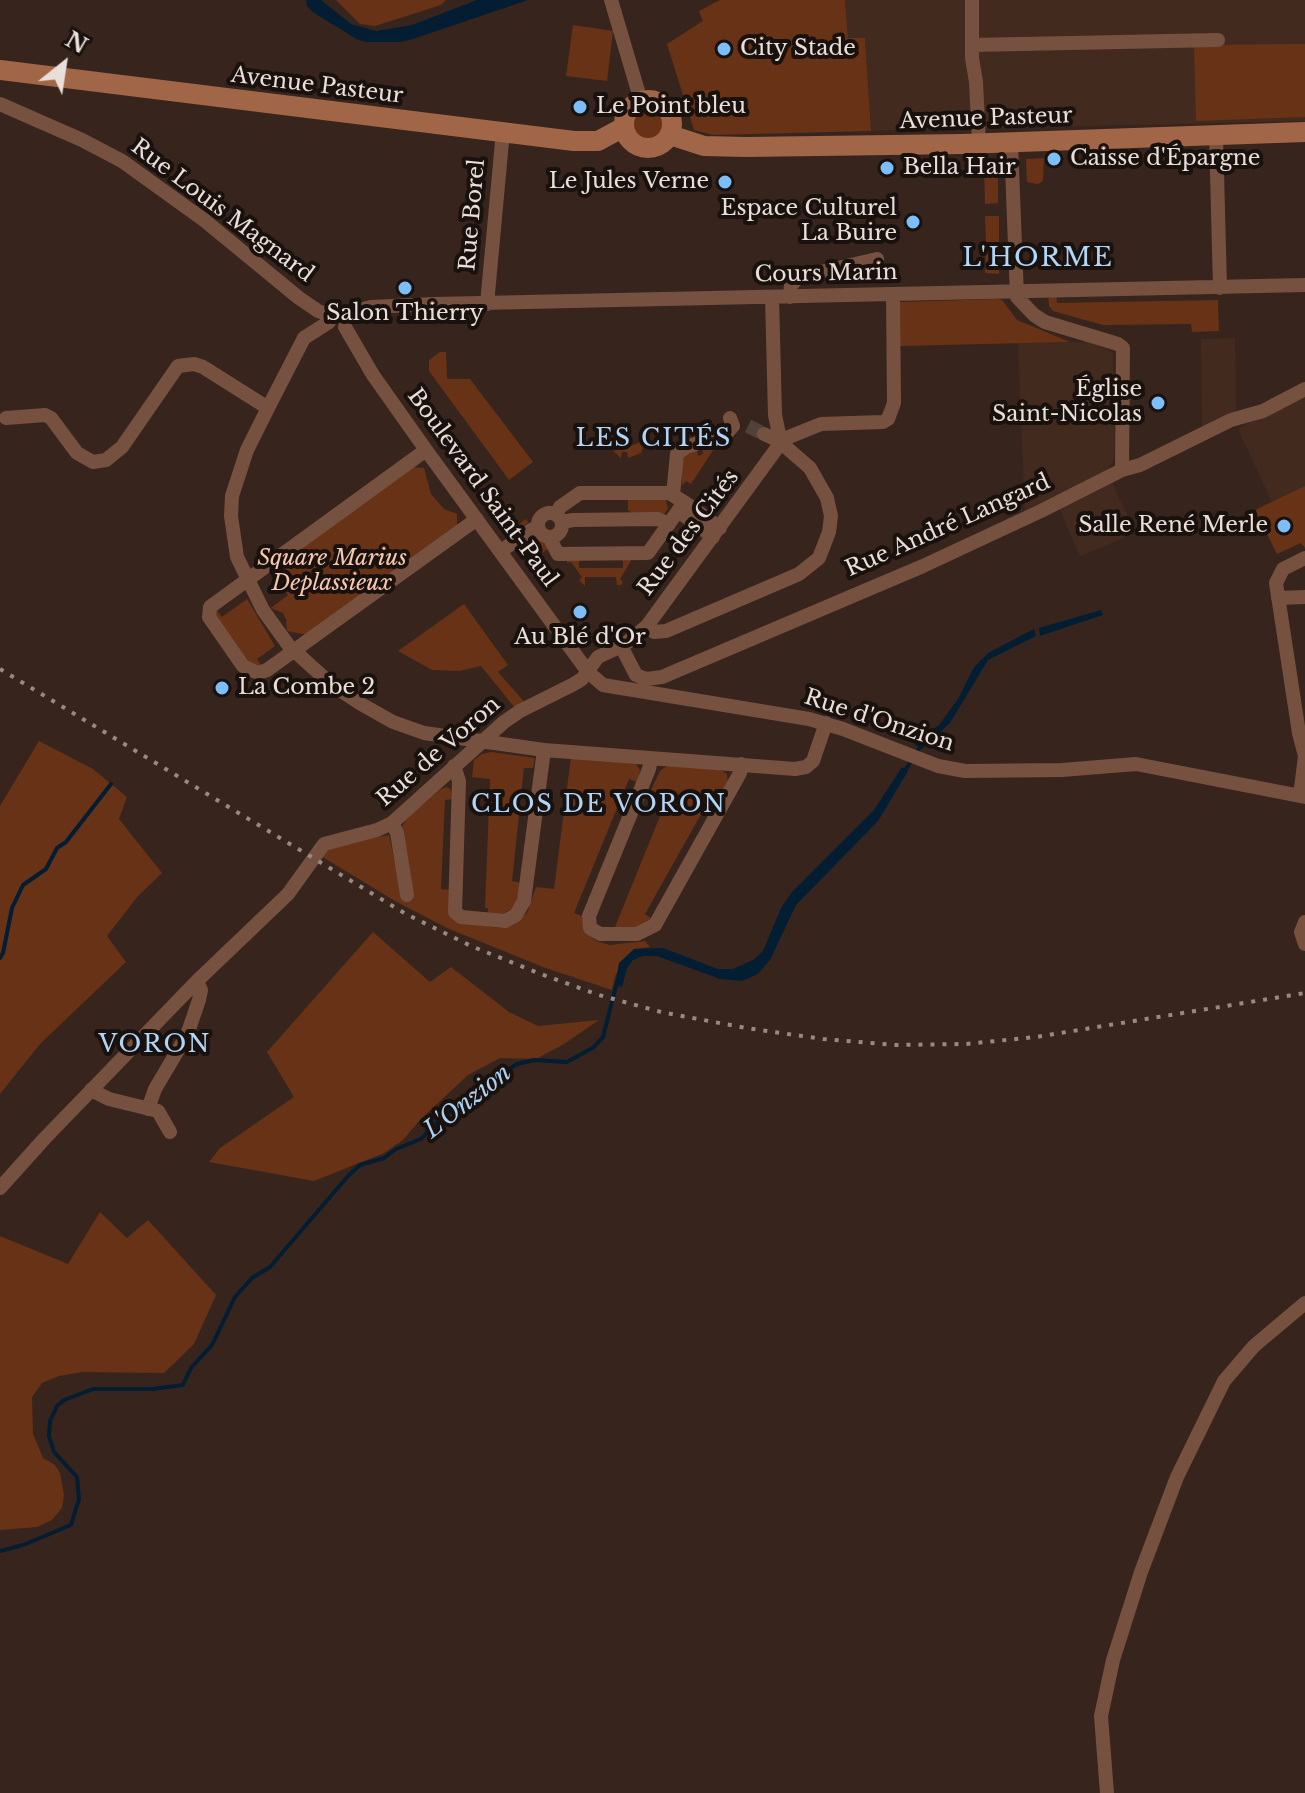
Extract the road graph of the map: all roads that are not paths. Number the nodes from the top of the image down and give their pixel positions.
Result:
1 (611, 0) edge
2 (972, 0) edge
3 (1218, 40) dead end
4 (972, 45) junction
5 (0, 70) edge
6 (641, 101) junction
7 (0, 104) edge
8 (624, 127) junction
9 (503, 131) junction
10 (1305, 132) edge
11 (1216, 134) junction
12 (670, 135) junction
13 (1011, 142) junction
14 (979, 143) junction
15 (877, 259) dead end
16 (1305, 285) edge
17 (1220, 288) junction
18 (1017, 292) junction
19 (893, 295) junction
20 (772, 297) junction
21 (790, 297) junction
22 (487, 304) junction
23 (329, 318) junction
24 (346, 320) junction
25 (1305, 389) edge
26 (268, 408) junction
27 (6, 418) dead end
28 (737, 422) dead end
29 (764, 434) tunnel mouth
30 (779, 441) junction
31 (426, 450) junction
32 (1122, 470) junction
33 (624, 493) junction
34 (676, 508) junction
35 (559, 518) junction
36 (477, 519) junction
37 (624, 519) junction
38 (544, 532) junction
39 (716, 532) junction
40 (501, 551) junction
41 (1305, 558) edge
42 (247, 580) junction
43 (1305, 597) edge
44 (1278, 598) junction
45 (647, 626) junction
46 (621, 646) junction
47 (294, 651) junction
48 (588, 672) junction
49 (826, 723) junction
50 (483, 741) junction
51 (544, 750) junction
52 (1305, 756) edge
53 (651, 759) junction
54 (741, 764) junction
55 (454, 766) junction
56 (1302, 797) edge
57 (392, 823) junction
58 (407, 895) dead end
59 (1305, 922) edge
60 (1305, 944) edge
61 (197, 981) junction
62 (91, 1090) junction
63 (148, 1109) junction
64 (170, 1132) dead end
65 (0, 1188) edge
66 (1305, 1303) edge
67 (1107, 1793) edge

1 - 6 street
2 - 4 street
3 - 4 street
4 - 14 street
5 - 9 main road, Avenue Pasteur
6 - 8 main road
6 - 12 main road
7 - 23 street, Rue Louis Magnard
8 - 9 main road, Avenue Pasteur
8 - 12 main road
9 - 22 street, Rue Borel
10 - 11 main road, Avenue Pasteur
11 - 13 main road, Avenue Pasteur
11 - 17 street
12 - 14 main road, Avenue Pasteur
13 - 14 main road, Avenue Pasteur
13 - 18 street
15 - 21 street
16 - 17 street, Cours Marin
17 - 18 street, Cours Marin
18 - 19 street, Cours Marin
18 - 32 street
19 - 21 street, Cours Marin
19 - 30 street
20 - 21 street, Cours Marin
20 - 22 street, Cours Marin
20 - 30 street
22 - 24 street, Cours Marin
23 - 24 street, Rue Louis Magnard
23 - 26 street
24 - 31 street, Boulevard Saint-Paul
25 - 32 street, Rue André Langard
26 - 27 street
26 - 42 street
28 - 34 street
29 - 30 street
30 - 39 street, Rue des Cités
30 - 45 street
31 - 36 street, Boulevard Saint-Paul
31 - 42 street
32 - 46 street, Rue André Langard
33 - 34 street
33 - 35 street
33 - 37 street
34 - 37 street
34 - 38 street
34 - 39 street
35 - 37 street
35 - 38 street
35 - 38 street
36 - 40 street, Boulevard Saint-Paul
36 - 47 street
38 - 40 street
39 - 45 street, Rue des Cités
40 - 48 street, Boulevard Saint-Paul
41 - 44 street
42 - 47 street
42 - 47 street
43 - 44 street
44 - 52 street
45 - 46 street, Rue des Cités
46 - 48 street, Rue des Cités
47 - 50 street
48 - 49 street, Rue d'Onzion
48 - 50 street, Rue de Voron
49 - 54 street
49 - 56 street, Rue d'Onzion
50 - 51 street
50 - 55 street, Rue de Voron
51 - 53 street
51 - 55 street
52 - 56 street
53 - 54 street
53 - 54 street
55 - 57 street, Rue de Voron
57 - 58 street
57 - 61 street, Rue de Voron
59 - 60 street
61 - 62 street
61 - 63 street
62 - 63 street
62 - 65 street
63 - 64 street
66 - 67 street

